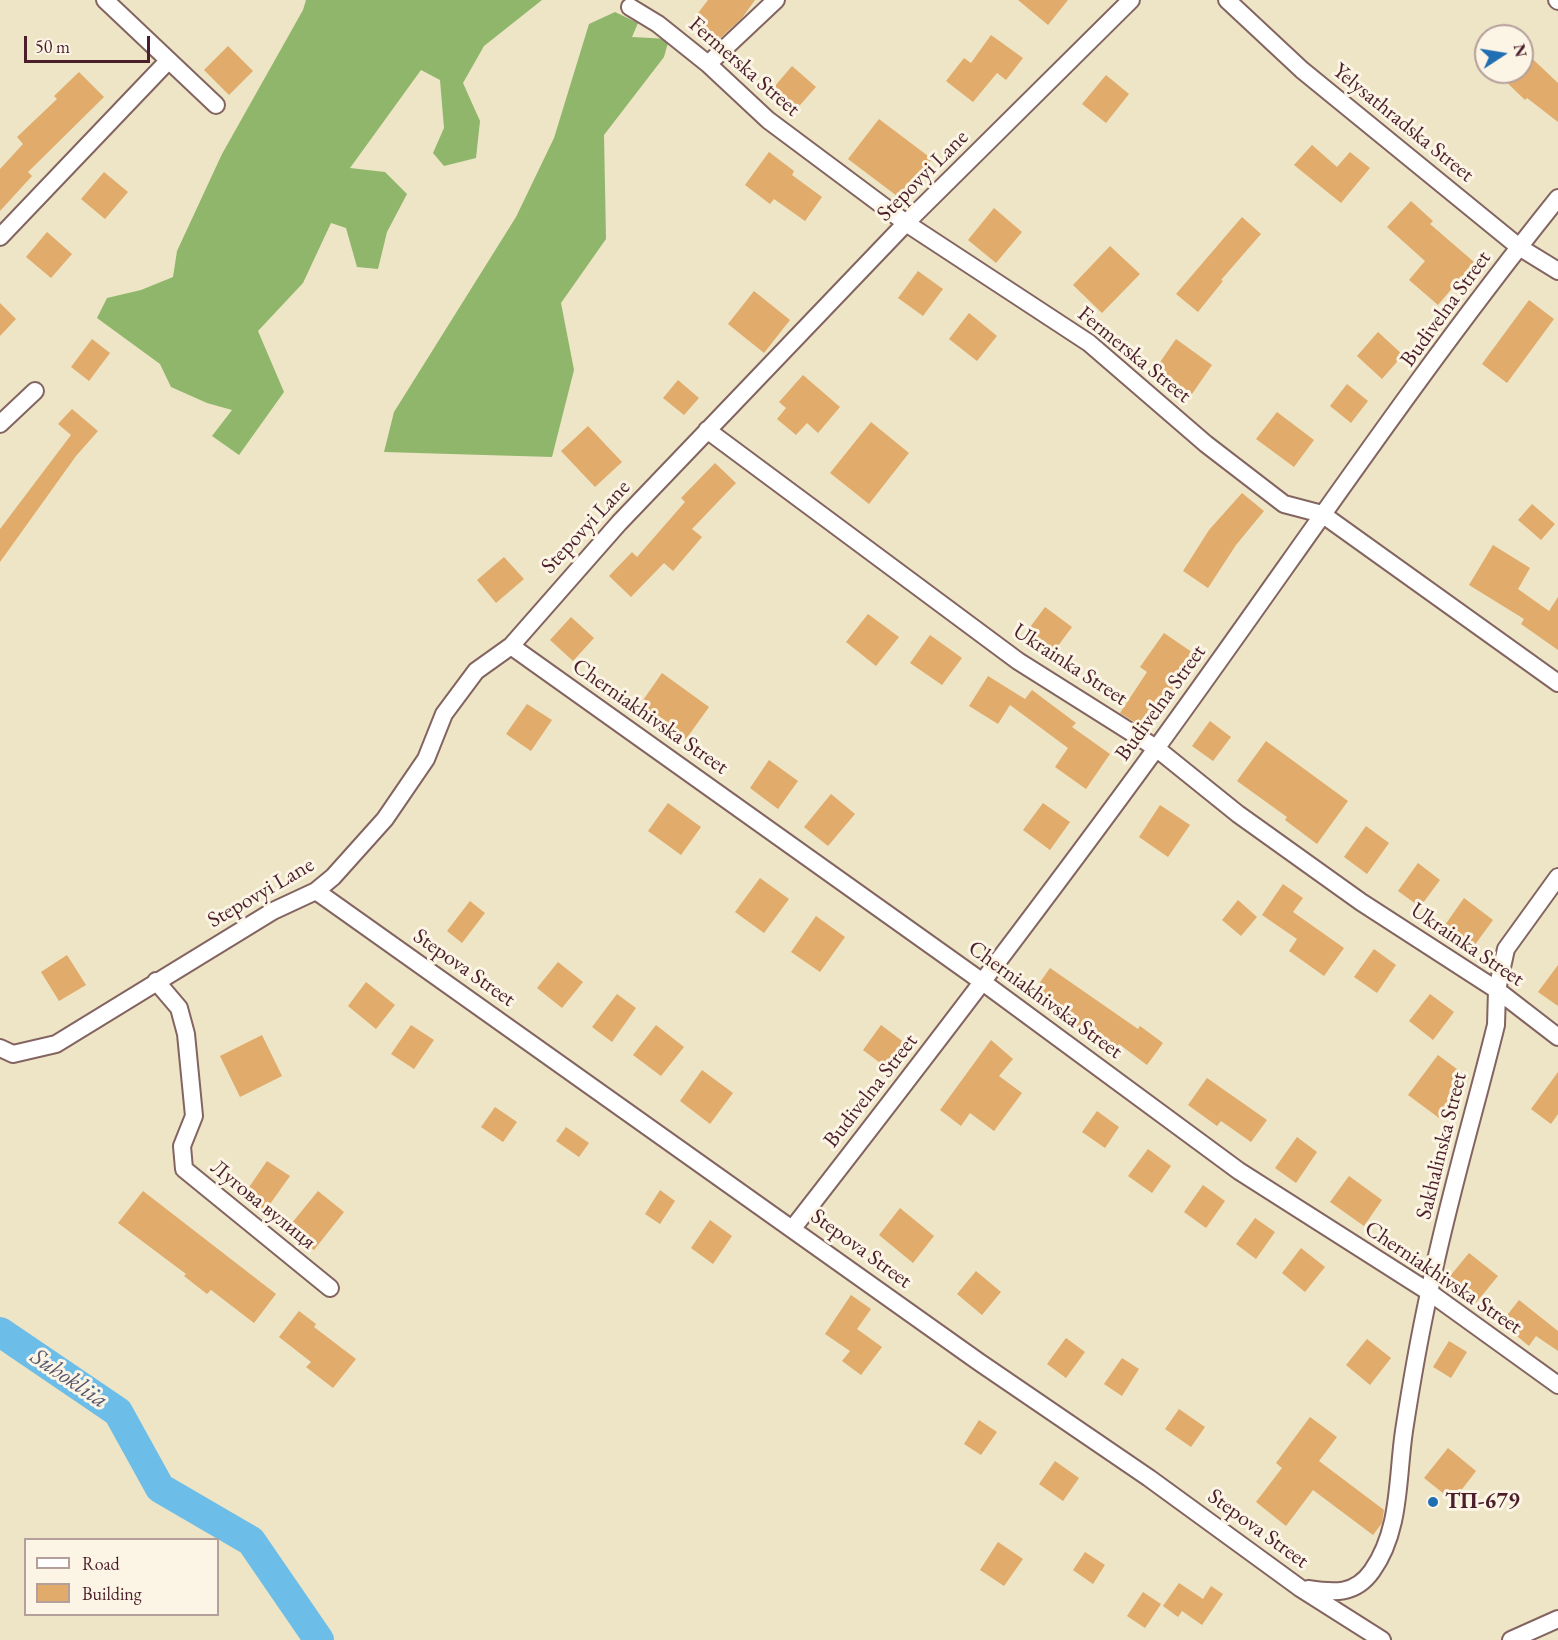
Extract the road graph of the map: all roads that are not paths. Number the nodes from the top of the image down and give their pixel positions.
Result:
1 (105, 0) edge
2 (776, 0) edge
3 (1131, 0) edge
4 (1227, 0) edge
5 (630, 7) dead end
6 (168, 61) junction
7 (708, 64) junction
8 (216, 105) dead end
9 (1558, 198) edge
10 (906, 224) junction
11 (0, 237) edge
12 (1519, 247) junction
13 (1558, 271) edge
14 (35, 391) dead end
15 (0, 424) edge
16 (707, 430) junction
17 (1322, 514) junction
18 (511, 646) junction
19 (1558, 683) edge
20 (1156, 748) junction
21 (1558, 877) edge
22 (316, 891) junction
23 (156, 981) junction
24 (984, 983) junction
25 (1497, 990) junction
26 (1558, 1037) edge
27 (0, 1048) edge
28 (793, 1228) junction
29 (330, 1288) dead end
30 (1429, 1292) junction
31 (1558, 1385) edge
32 (1300, 1588) junction
33 (1558, 1619) edge
34 (1382, 1640) edge
35 (1511, 1640) edge

1 - 6 street
2 - 7 street
3 - 10 street, Stepovyi Lane
4 - 12 street, Yelysathradska Street
5 - 7 street, Fermerska Street
6 - 8 street
6 - 11 street
7 - 10 street, Fermerska Street
9 - 12 street, Budivelna Street
10 - 16 street, Stepovyi Lane
10 - 17 street, Fermerska Street
12 - 13 street, Yelysathradska Street
12 - 17 street, Budivelna Street
14 - 15 street
16 - 18 street, Stepovyi Lane
16 - 20 street, Ukrainka Street
17 - 19 street, Fermerska Street
17 - 20 street, Budivelna Street
18 - 22 street, Stepovyi Lane
18 - 24 street, Cherniakhivska Street
20 - 24 street, Budivelna Street
20 - 25 street, Ukrainka Street
21 - 25 street, Sakhalinska Street
22 - 23 street, Stepovyi Lane
22 - 28 street, Stepova Street
23 - 27 street, Stepovyi Lane
23 - 29 street, Лугова вулиця
24 - 28 street, Budivelna Street
24 - 30 street, Cherniakhivska Street
25 - 26 street, Ukrainka Street
25 - 30 street, Sakhalinska Street
28 - 32 street, Stepova Street
30 - 31 street, Cherniakhivska Street
30 - 32 street, Sakhalinska Street
32 - 34 street, Stepova Street
33 - 35 street

